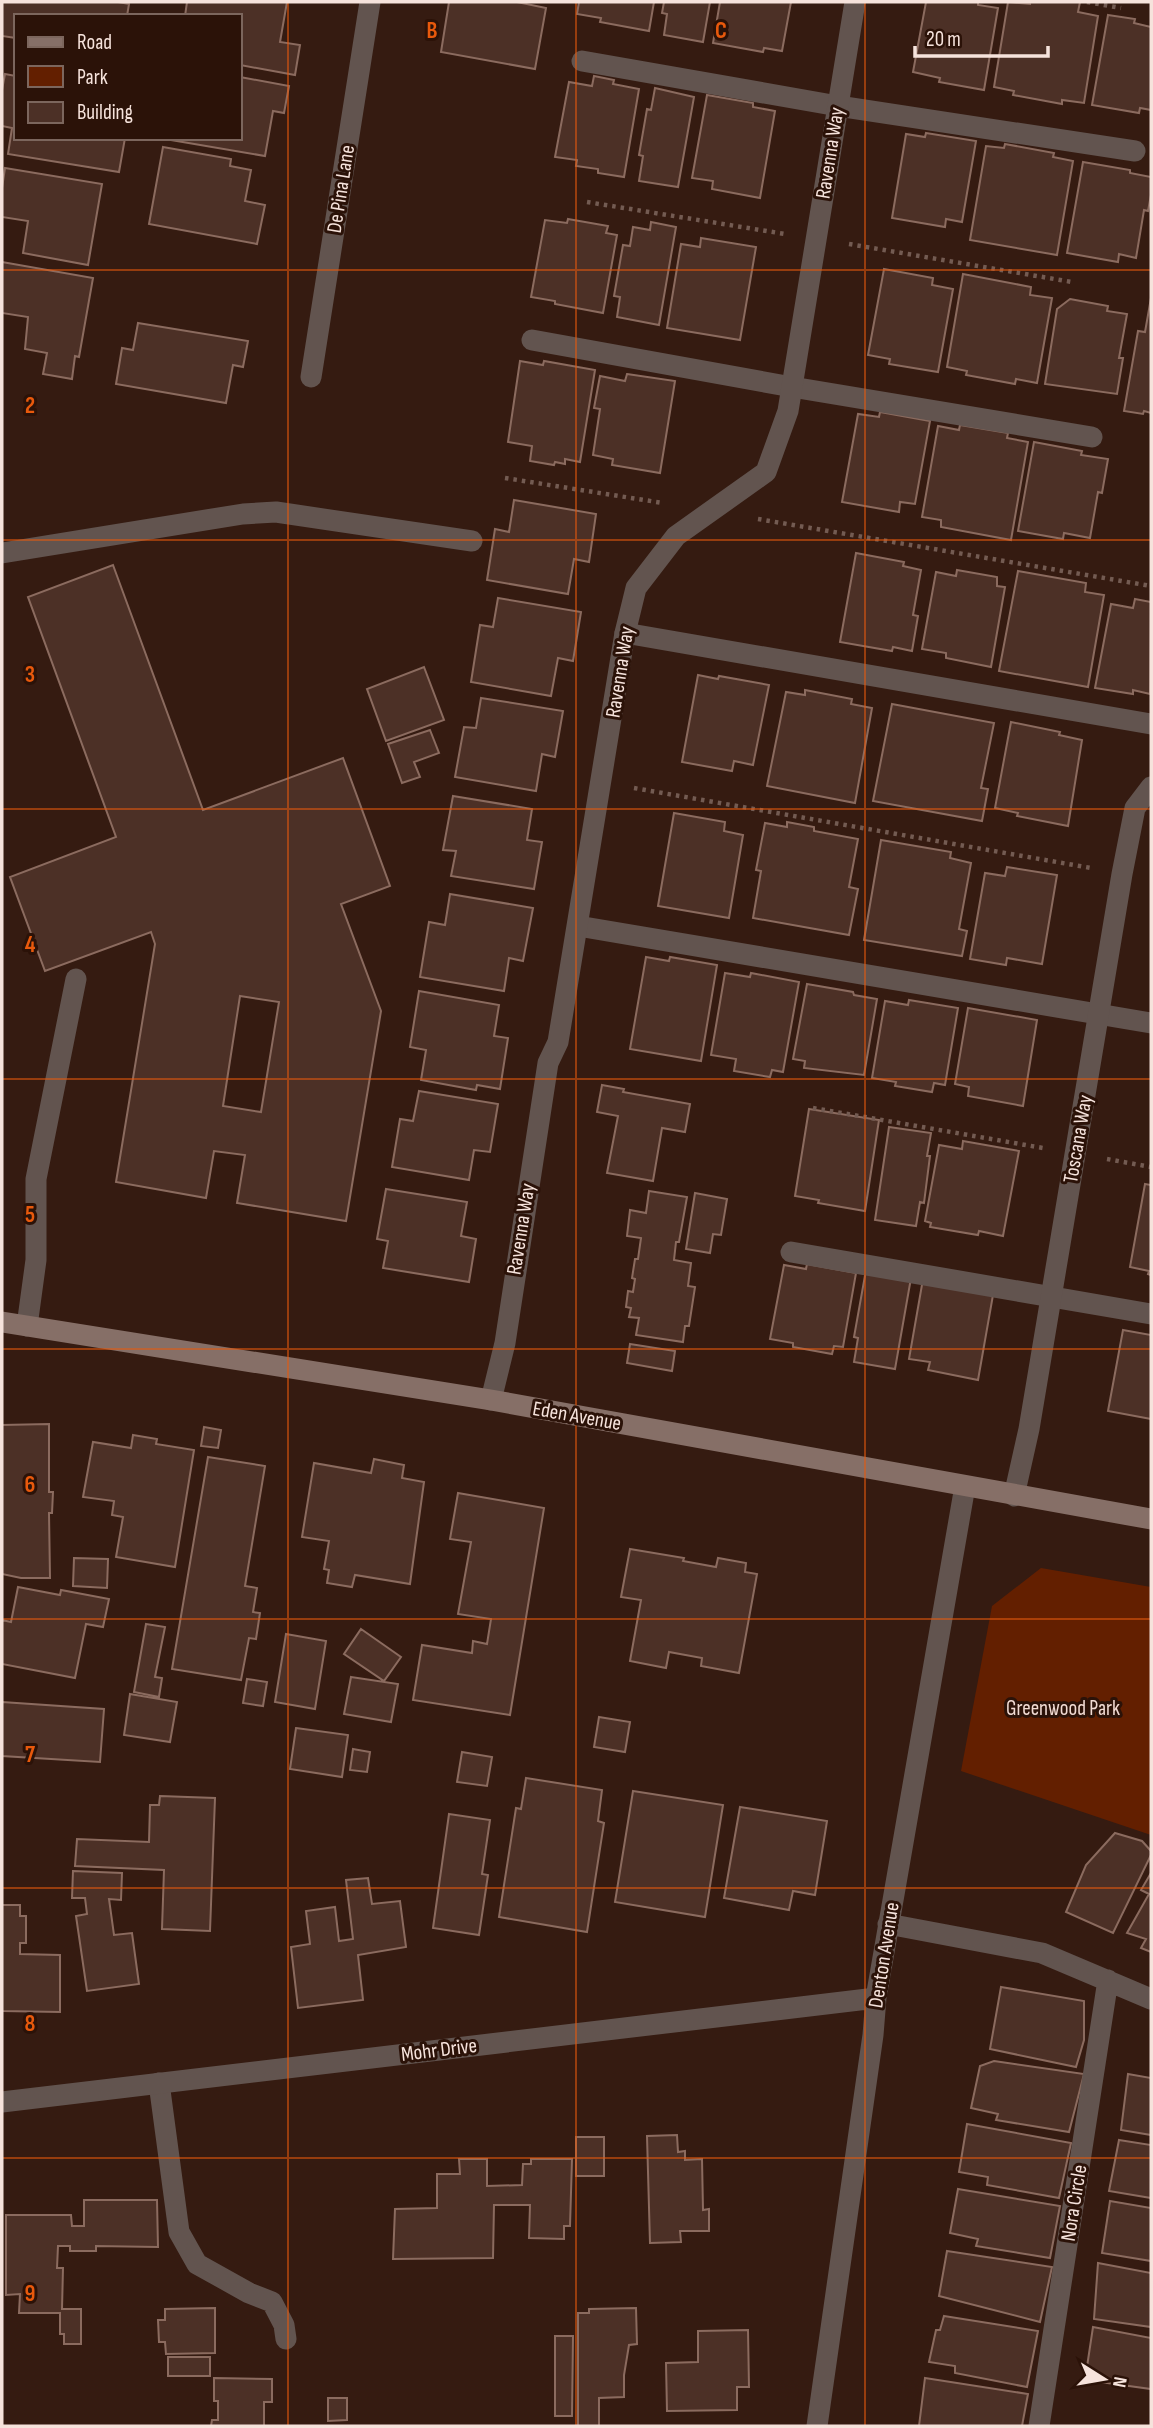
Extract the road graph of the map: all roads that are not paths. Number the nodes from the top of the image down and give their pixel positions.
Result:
1 (370, 2) edge
2 (855, 2) edge
3 (582, 61) dead end
4 (838, 106) junction
5 (1135, 151) dead end
6 (532, 340) dead end
7 (311, 377) dead end
8 (792, 387) junction
9 (1092, 437) dead end
10 (472, 541) dead end
11 (2, 553) edge
12 (625, 633) junction
13 (1151, 724) edge
14 (1151, 787) edge
15 (578, 926) junction
16 (76, 979) dead end
17 (1098, 1014) junction
18 (1151, 1023) edge
19 (791, 1252) dead end
20 (1051, 1298) junction
21 (1151, 1314) edge
22 (2, 1322) edge
23 (27, 1326) junction
24 (491, 1400) junction
25 (965, 1486) junction
26 (1014, 1496) junction
27 (1151, 1519) edge
28 (888, 1924) junction
29 (1108, 1980) junction
30 (876, 1998) junction
31 (1151, 1999) edge
32 (159, 2083) junction
33 (2, 2102) edge
34 (286, 2339) dead end
35 (817, 2426) edge
36 (1039, 2426) edge

1 - 7 street, De Pina Lane
2 - 4 street, Ravenna Way
3 - 4 street
4 - 5 street
4 - 8 street, Ravenna Way
6 - 8 street
8 - 9 street
8 - 12 street, Ravenna Way
10 - 11 street
12 - 13 street
12 - 15 street, Ravenna Way
14 - 17 street, Toscana Way
15 - 17 street
15 - 24 street, Ravenna Way
16 - 23 street
17 - 18 street
17 - 20 street, Toscana Way
19 - 20 street
20 - 21 street
20 - 26 street, Toscana Way
22 - 23 street, Eden Avenue
23 - 24 street, Eden Avenue
24 - 25 street, Eden Avenue
25 - 26 street, Eden Avenue
25 - 28 street, Denton Avenue
26 - 27 street, Eden Avenue
28 - 29 street
28 - 30 street, Denton Avenue
29 - 31 street
29 - 36 street, Nora Circle
30 - 32 street, Mohr Drive
30 - 35 street, Denton Avenue
32 - 33 street, Mohr Drive
32 - 34 street

